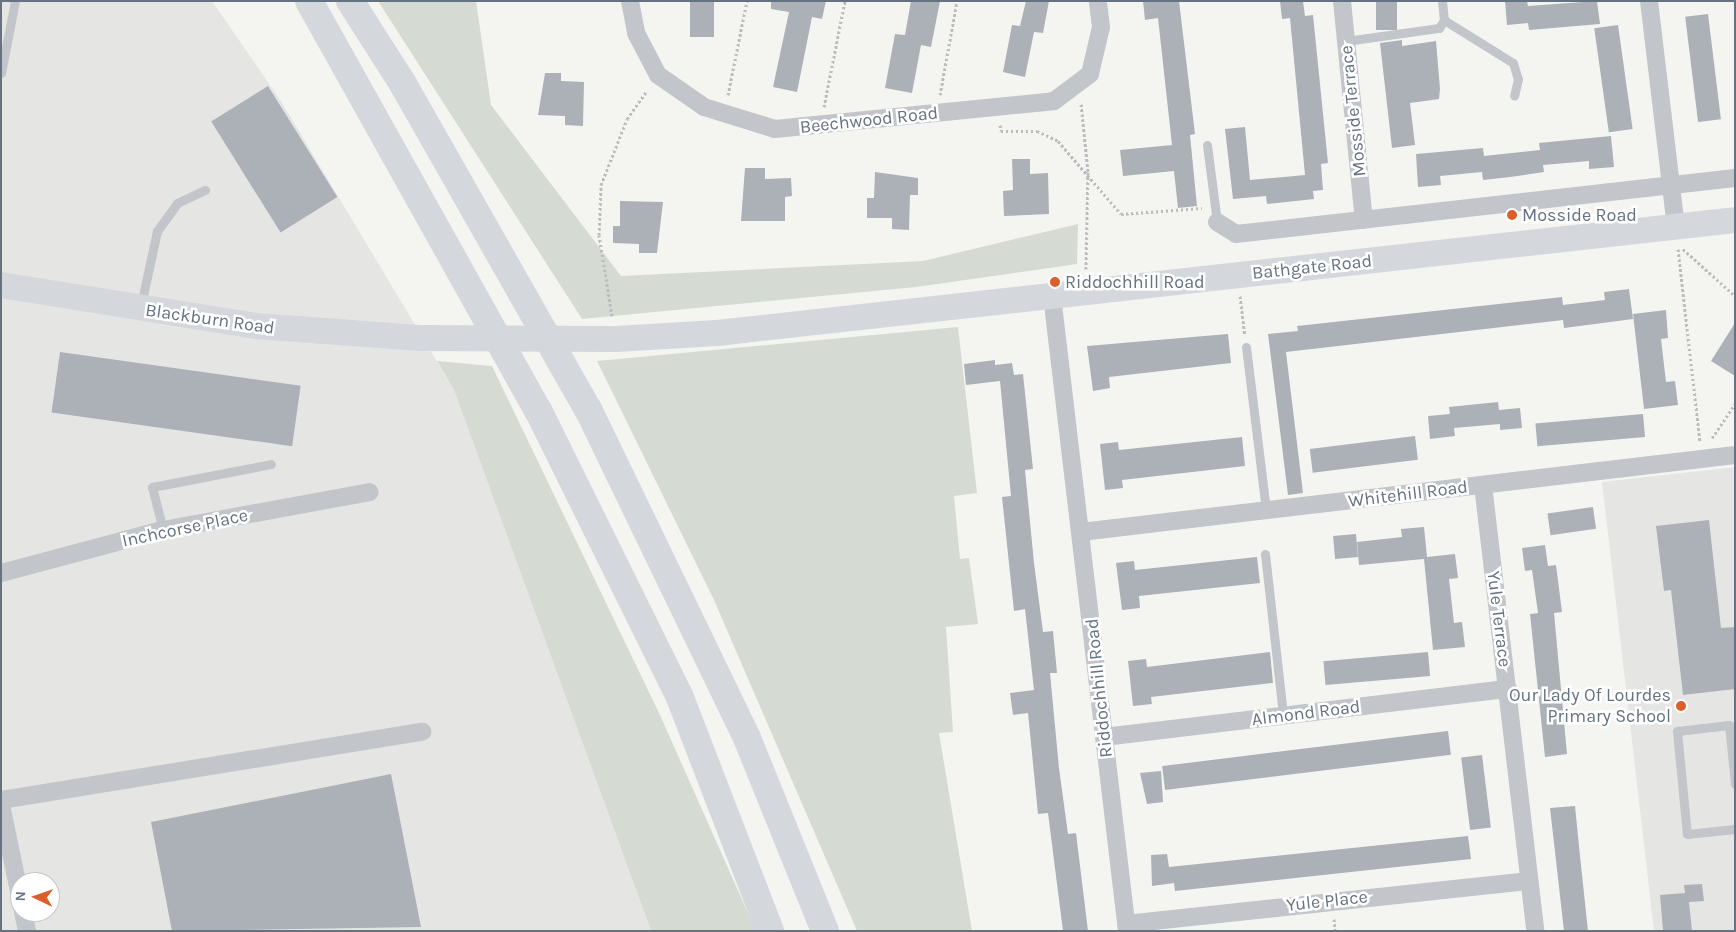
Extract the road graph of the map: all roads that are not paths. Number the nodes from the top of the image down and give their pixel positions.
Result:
1 (15, 1) edge
2 (308, 1) edge
3 (350, 1) edge
4 (630, 1) edge
5 (1098, 1) edge
6 (1342, 1) edge
7 (1442, 1) edge
8 (1649, 1) edge
9 (1444, 20) junction
10 (1346, 41) junction
11 (1, 73) edge
12 (1514, 96) dead end
13 (1207, 145) dead end
14 (1735, 178) edge
15 (1670, 187) junction
16 (205, 190) dead end
17 (1216, 215) joint
18 (1364, 220) junction
19 (1735, 220) edge
20 (1676, 226) junction
21 (1, 285) edge
22 (1052, 296) junction
23 (140, 310) junction
24 (616, 339) joint
25 (1246, 346) road end
26 (1735, 455) edge
27 (272, 464) dead end
28 (1483, 485) junction
29 (370, 492) dead end
30 (1266, 510) junction
31 (163, 530) junction
32 (1081, 532) junction
33 (1265, 554) dead end
34 (1, 573) edge
35 (1508, 689) junction
36 (1284, 715) junction
37 (423, 732) dead end
38 (1104, 736) junction
39 (1735, 784) edge
40 (1, 800) edge
41 (1, 805) edge
42 (1735, 829) edge
43 (15, 872) edge
44 (1528, 881) junction
45 (1127, 928) edge
46 (770, 931) edge
47 (825, 931) edge
48 (1535, 931) edge

1 - 11 lane
2 - 46 highway
3 - 47 highway
4 - 5 street, Beechwood Road
6 - 10 street, Mosside Terrace
7 - 9 lane
8 - 15 street
9 - 10 lane
9 - 12 lane
10 - 18 street, Mosside Terrace
13 - 17 lane
14 - 15 street
15 - 18 street
15 - 20 street
16 - 23 lane
17 - 18 street
19 - 20 main road, Bathgate Road
20 - 22 main road, Bathgate Road
21 - 23 main road, Blackburn Road
22 - 24 main road, Bathgate Road
22 - 32 street, Riddochhill Road
23 - 24 main road, Blackburn Road
25 - 30 lane
26 - 28 street, Whitehill Road
27 - 31 lane
28 - 30 street, Whitehill Road
28 - 35 street, Yule Terrace
29 - 31 street, Inchcorse Place
30 - 32 street, Whitehill Road
31 - 34 street, Inchcorse Place
32 - 38 street, Riddochhill Road
33 - 36 lane
35 - 36 street, Almond Road
35 - 44 street, Yule Terrace
36 - 38 street, Almond Road
37 - 40 street
38 - 45 street, Riddochhill Road
39 - 42 lane
41 - 43 street
44 - 45 street, Yule Place
44 - 48 street, Yule Terrace

